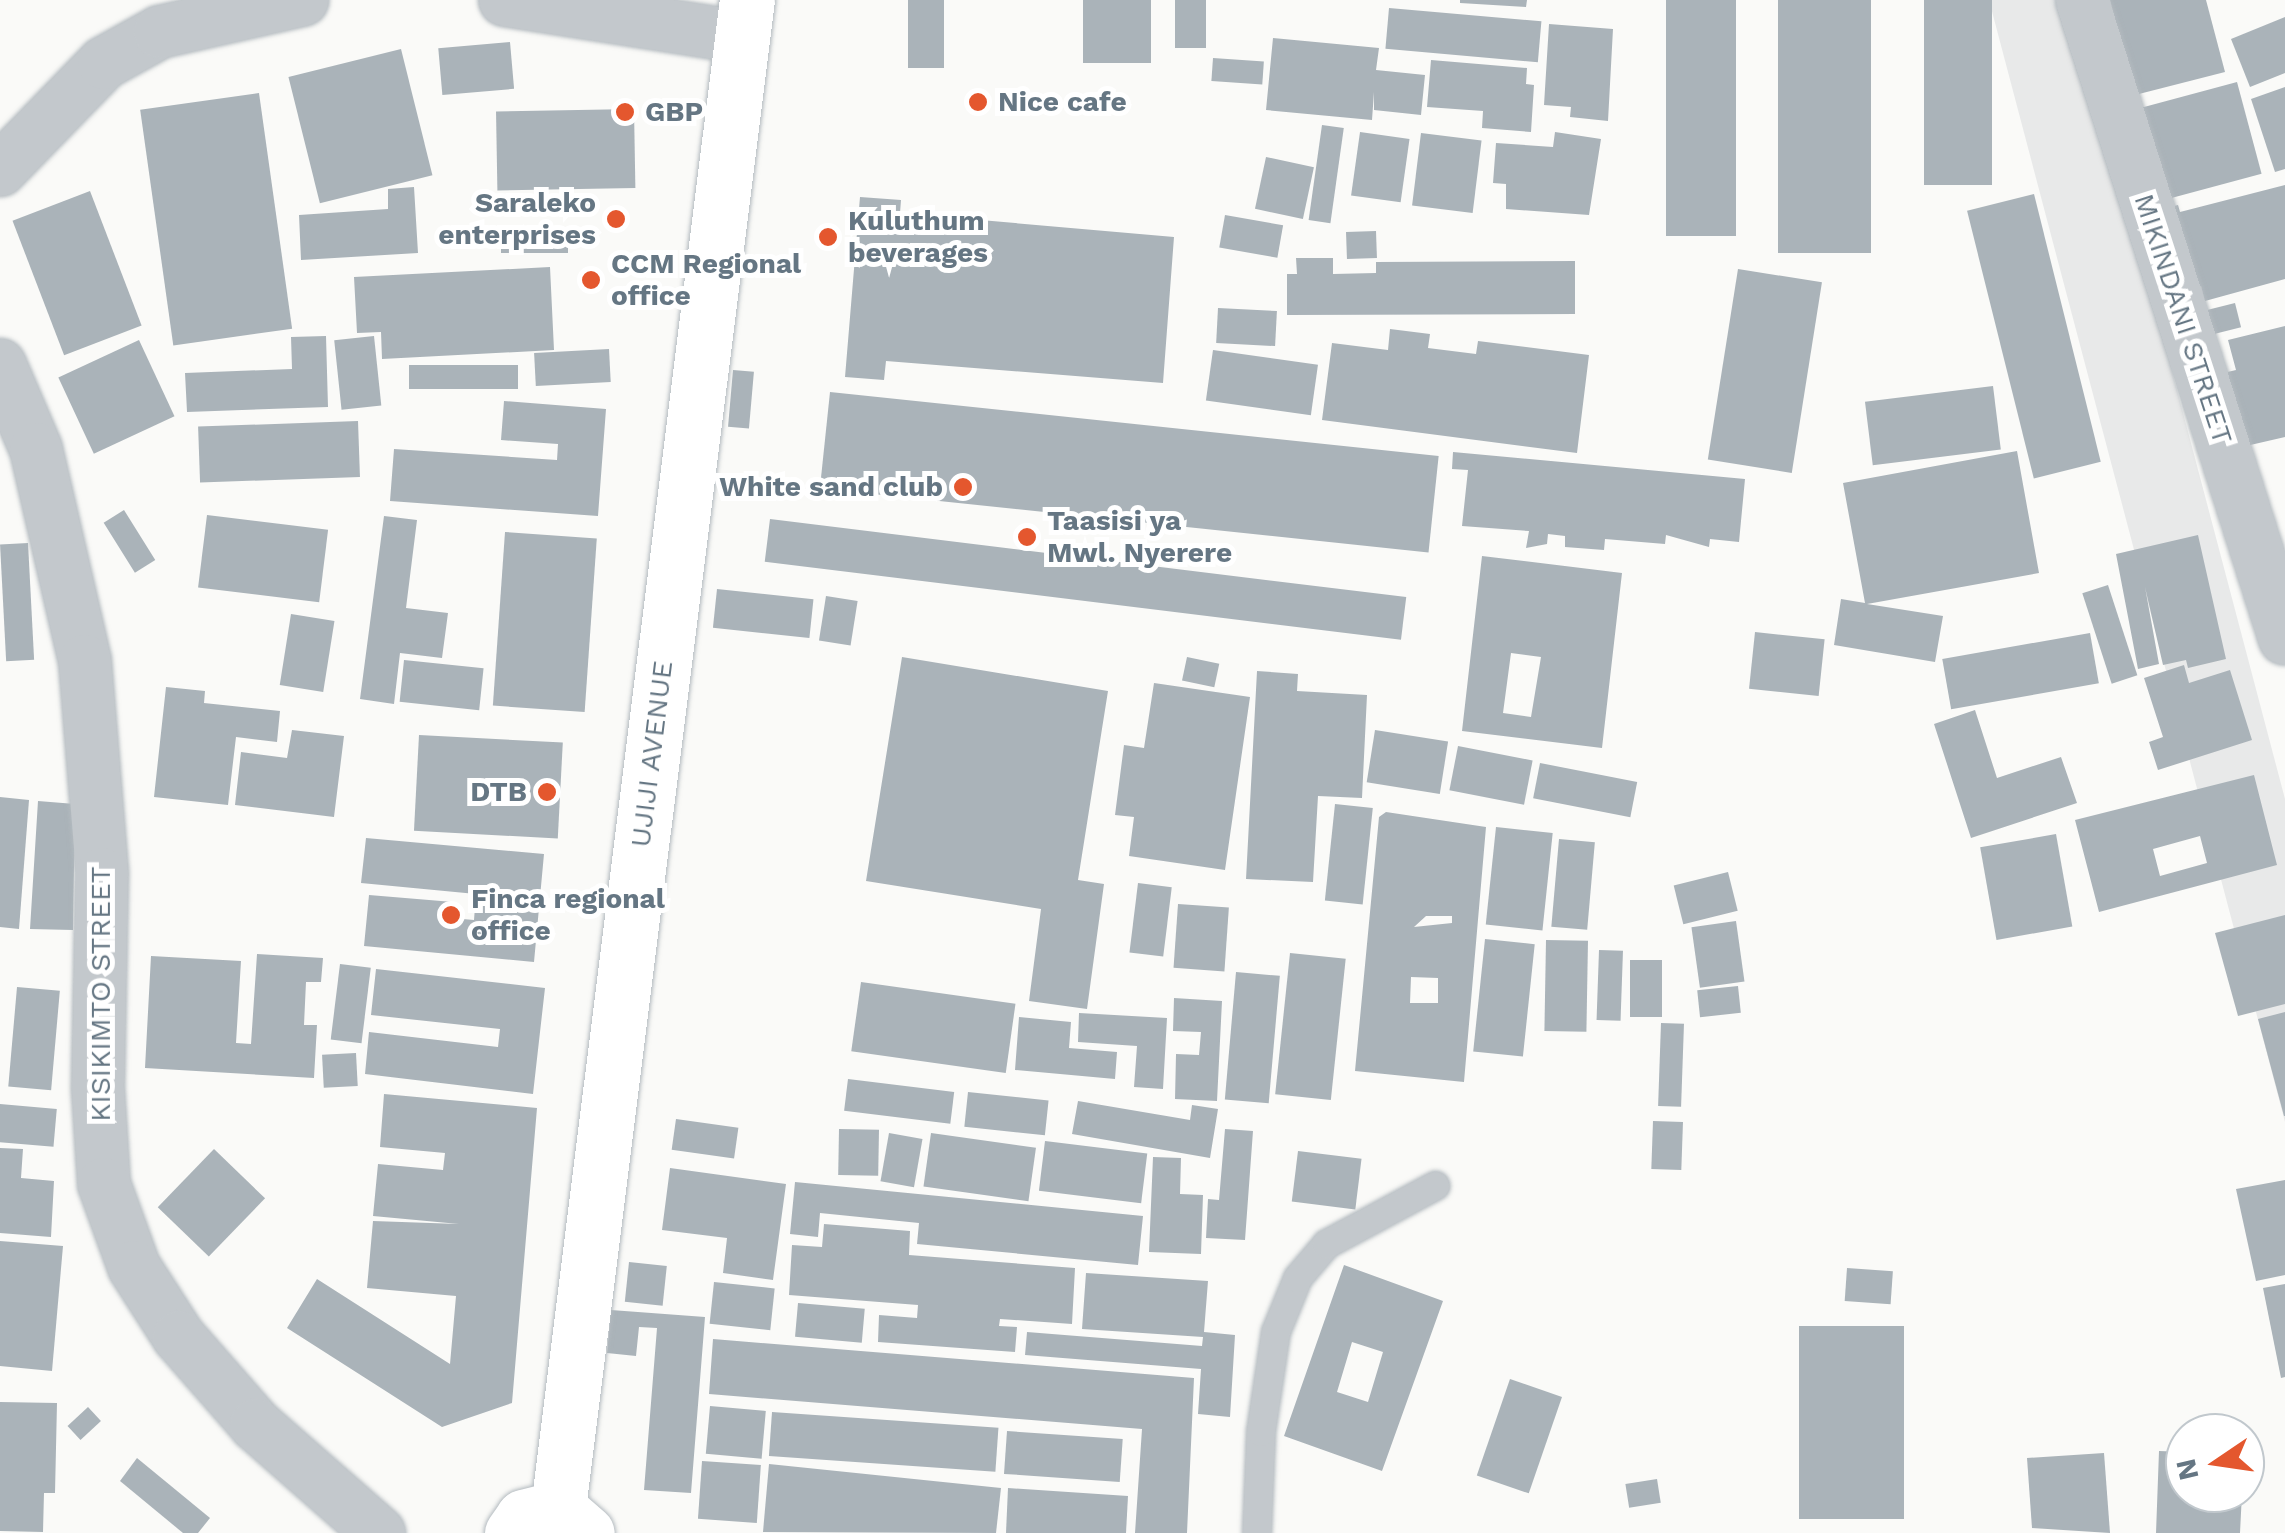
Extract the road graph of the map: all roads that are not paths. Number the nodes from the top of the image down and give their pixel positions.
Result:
1 (302, 0) edge
2 (506, 0) edge
3 (2082, 0) edge
4 (743, 19) edge
5 (0, 170) edge
6 (0, 365) edge
7 (2285, 639) edge
8 (1435, 1186) dead end
9 (552, 1525) edge
10 (379, 1533) edge
11 (1257, 1533) edge

1 - 5 street
2 - 4 street
3 - 7 street, MIKINDANI STREET
4 - 9 main road, UJIJI AVENUE
6 - 10 street, KISIKIMTO STREET
8 - 11 lane

